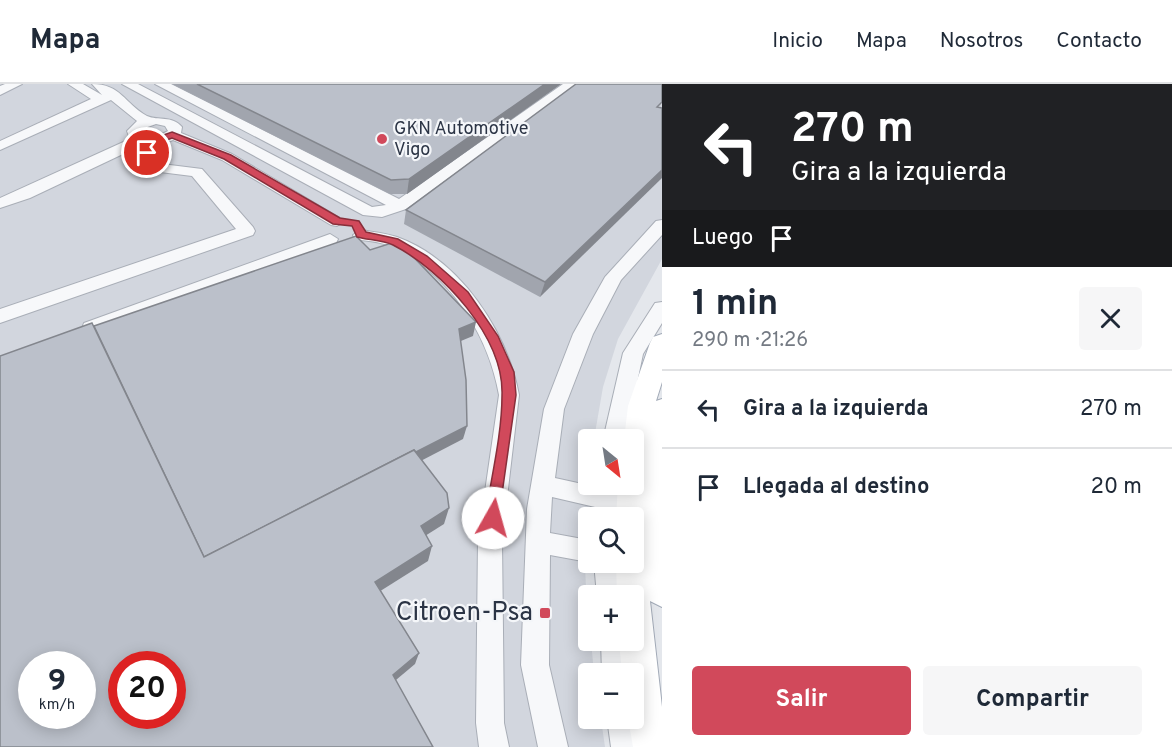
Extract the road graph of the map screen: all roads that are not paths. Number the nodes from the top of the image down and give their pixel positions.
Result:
1 (16, 84) edge
2 (75, 84) edge
3 (98, 84) edge
4 (128, 84) edge
5 (161, 84) edge
6 (571, 84) edge
7 (0, 91) edge
8 (108, 97) junction
9 (147, 122) junction
10 (172, 135) junction
11 (146, 141) junction
12 (0, 146) edge
13 (0, 203) edge
14 (400, 206) junction
15 (337, 221) junction
16 (662, 225) edge
17 (361, 235) junction
18 (330, 239) junction
19 (662, 308) edge
20 (0, 316) edge
21 (77, 333) edge
22 (662, 343) edge
23 (662, 410) edge
24 (616, 429) edge
25 (639, 429) edge
26 (542, 485) junction
27 (607, 501) edge
28 (644, 513) edge
29 (644, 523) edge
30 (538, 542) junction
31 (578, 549) edge
32 (632, 573) edge
33 (662, 591) edge
34 (623, 729) edge
35 (494, 747) edge
36 (553, 747) edge
37 (626, 747) edge
38 (652, 747) edge

1 - 7 lane
2 - 8 lane
3 - 8 lane
4 - 14 lane
5 - 14 lane
6 - 14 lane
8 - 9 lane
8 - 12 lane
9 - 10 lane
9 - 11 lane
10 - 11 lane
10 - 15 lane
11 - 13 lane
11 - 20 lane
15 - 17 lane
15 - 18 lane
16 - 26 lane
17 - 18 lane
17 - 35 lane
18 - 21 lane
19 - 24 lane
22 - 25 main road
23 - 28 main road
26 - 27 lane
26 - 30 lane
29 - 33 main road
30 - 31 lane
30 - 36 lane
32 - 38 main road
34 - 37 lane

